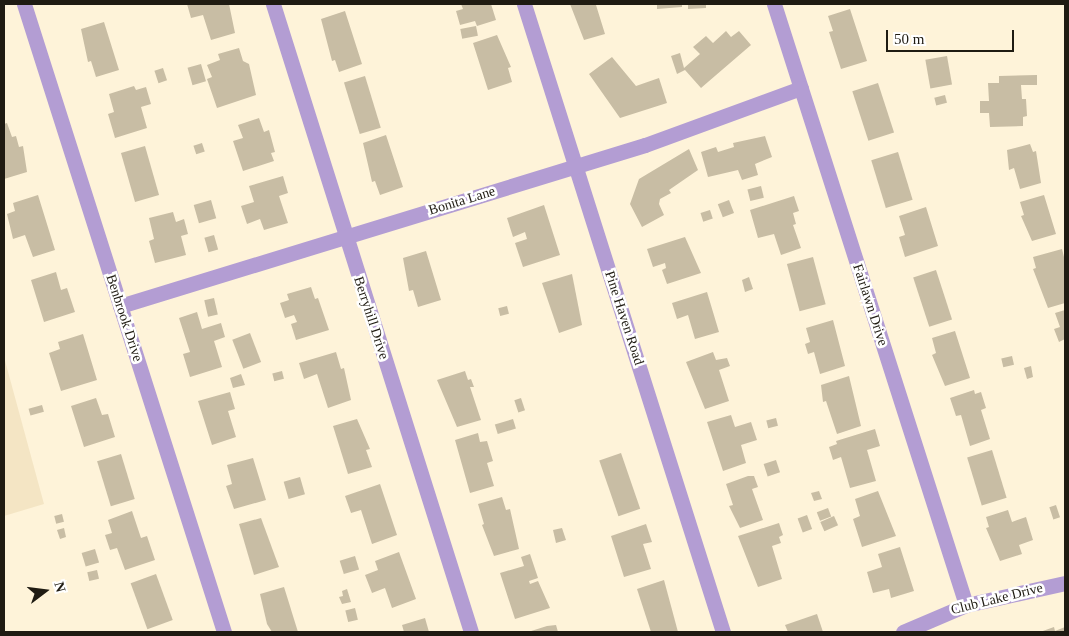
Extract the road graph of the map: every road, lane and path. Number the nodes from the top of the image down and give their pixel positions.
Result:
1 (24, 4) edge
2 (273, 4) edge
3 (524, 4) edge
4 (774, 4) edge
5 (801, 88) junction
6 (576, 167) junction
7 (345, 236) junction
8 (120, 306) junction
9 (1065, 582) edge
10 (966, 605) junction
11 (224, 632) edge
12 (471, 632) edge
13 (723, 632) edge
14 (903, 632) edge

1 - 8 street, Benbrook Drive
2 - 7 street, Berryhill Drive
3 - 6 street, Pine Haven Road
4 - 5 street, Fairlawn Drive
5 - 6 street, Bonita Lane
5 - 10 street, Fairlawn Drive
6 - 7 street, Bonita Lane
6 - 13 street, Pine Haven Road
7 - 8 street, Bonita Lane
7 - 12 street, Berryhill Drive
8 - 11 street, Benbrook Drive
9 - 10 street, Club Lake Drive
10 - 14 street, Club Lake Drive

